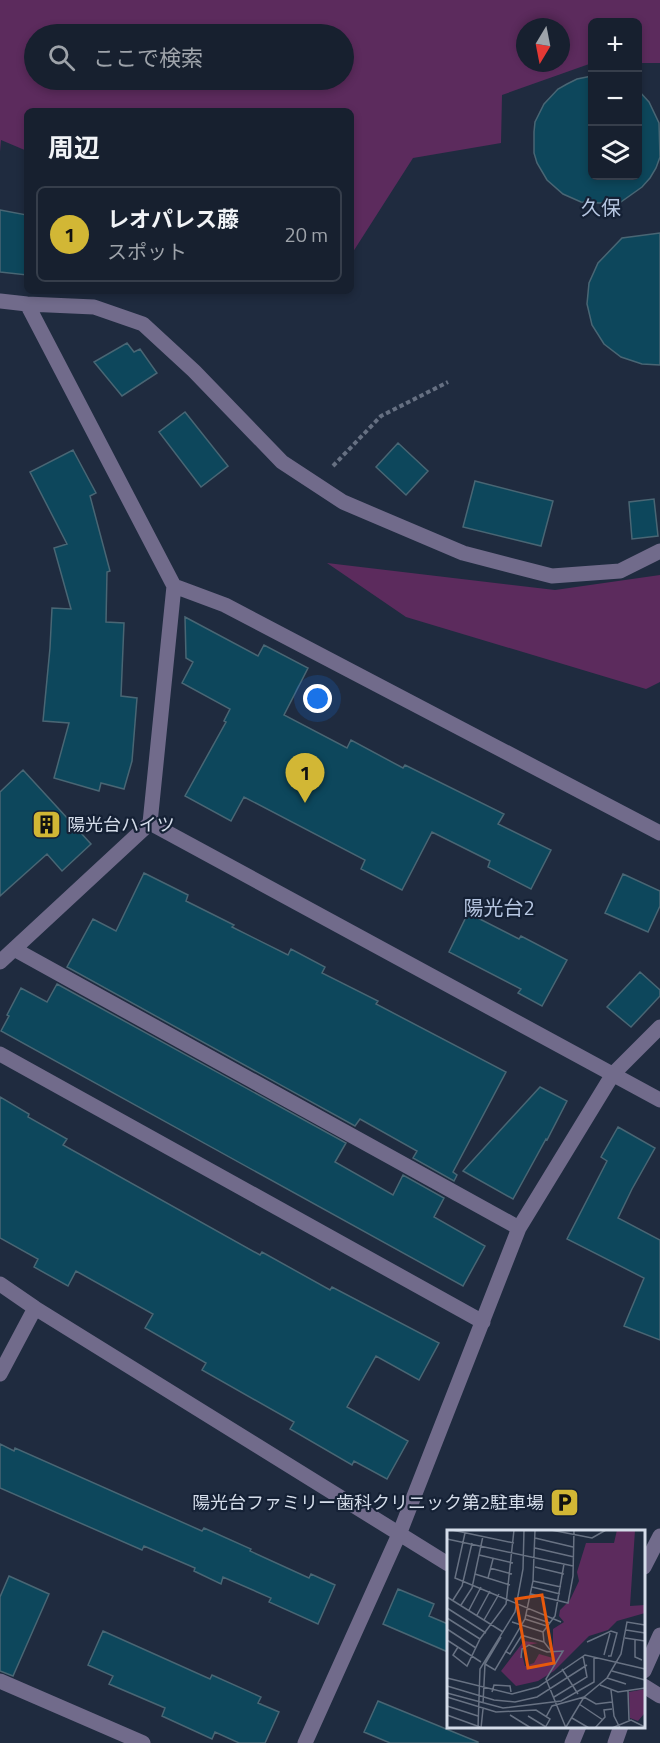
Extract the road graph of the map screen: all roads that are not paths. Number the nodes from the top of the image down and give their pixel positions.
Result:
1 (0, 301) edge
2 (27, 304) junction
3 (660, 551) edge
4 (174, 586) junction
5 (150, 824) junction
6 (660, 833) edge
7 (14, 949) junction
8 (0, 962) edge
9 (660, 1027) edge
10 (0, 1054) edge
11 (613, 1074) junction
12 (660, 1100) edge
13 (519, 1228) junction
14 (0, 1284) edge
15 (35, 1308) junction
16 (483, 1322) junction
17 (0, 1374) edge
18 (400, 1532) junction
19 (660, 1536) edge
20 (447, 1563) edge
21 (645, 1565) edge
22 (660, 1635) edge
23 (645, 1669) edge
24 (0, 1681) edge
25 (645, 1687) edge
26 (660, 1696) edge
27 (578, 1728) edge
28 (620, 1728) edge
29 (143, 1743) edge
30 (305, 1743) edge
31 (572, 1743) edge
32 (615, 1743) edge

1 - 2 street
2 - 3 street
2 - 4 street
4 - 5 street
4 - 6 street
5 - 7 street
5 - 11 street
7 - 8 street
7 - 13 street
9 - 11 street
10 - 16 street
11 - 12 street
11 - 13 street
13 - 16 street
14 - 15 street
15 - 17 street
15 - 18 street
16 - 18 street
18 - 20 street
18 - 30 street
19 - 21 street
22 - 23 street
24 - 29 street
25 - 26 street
27 - 31 street
28 - 32 street

